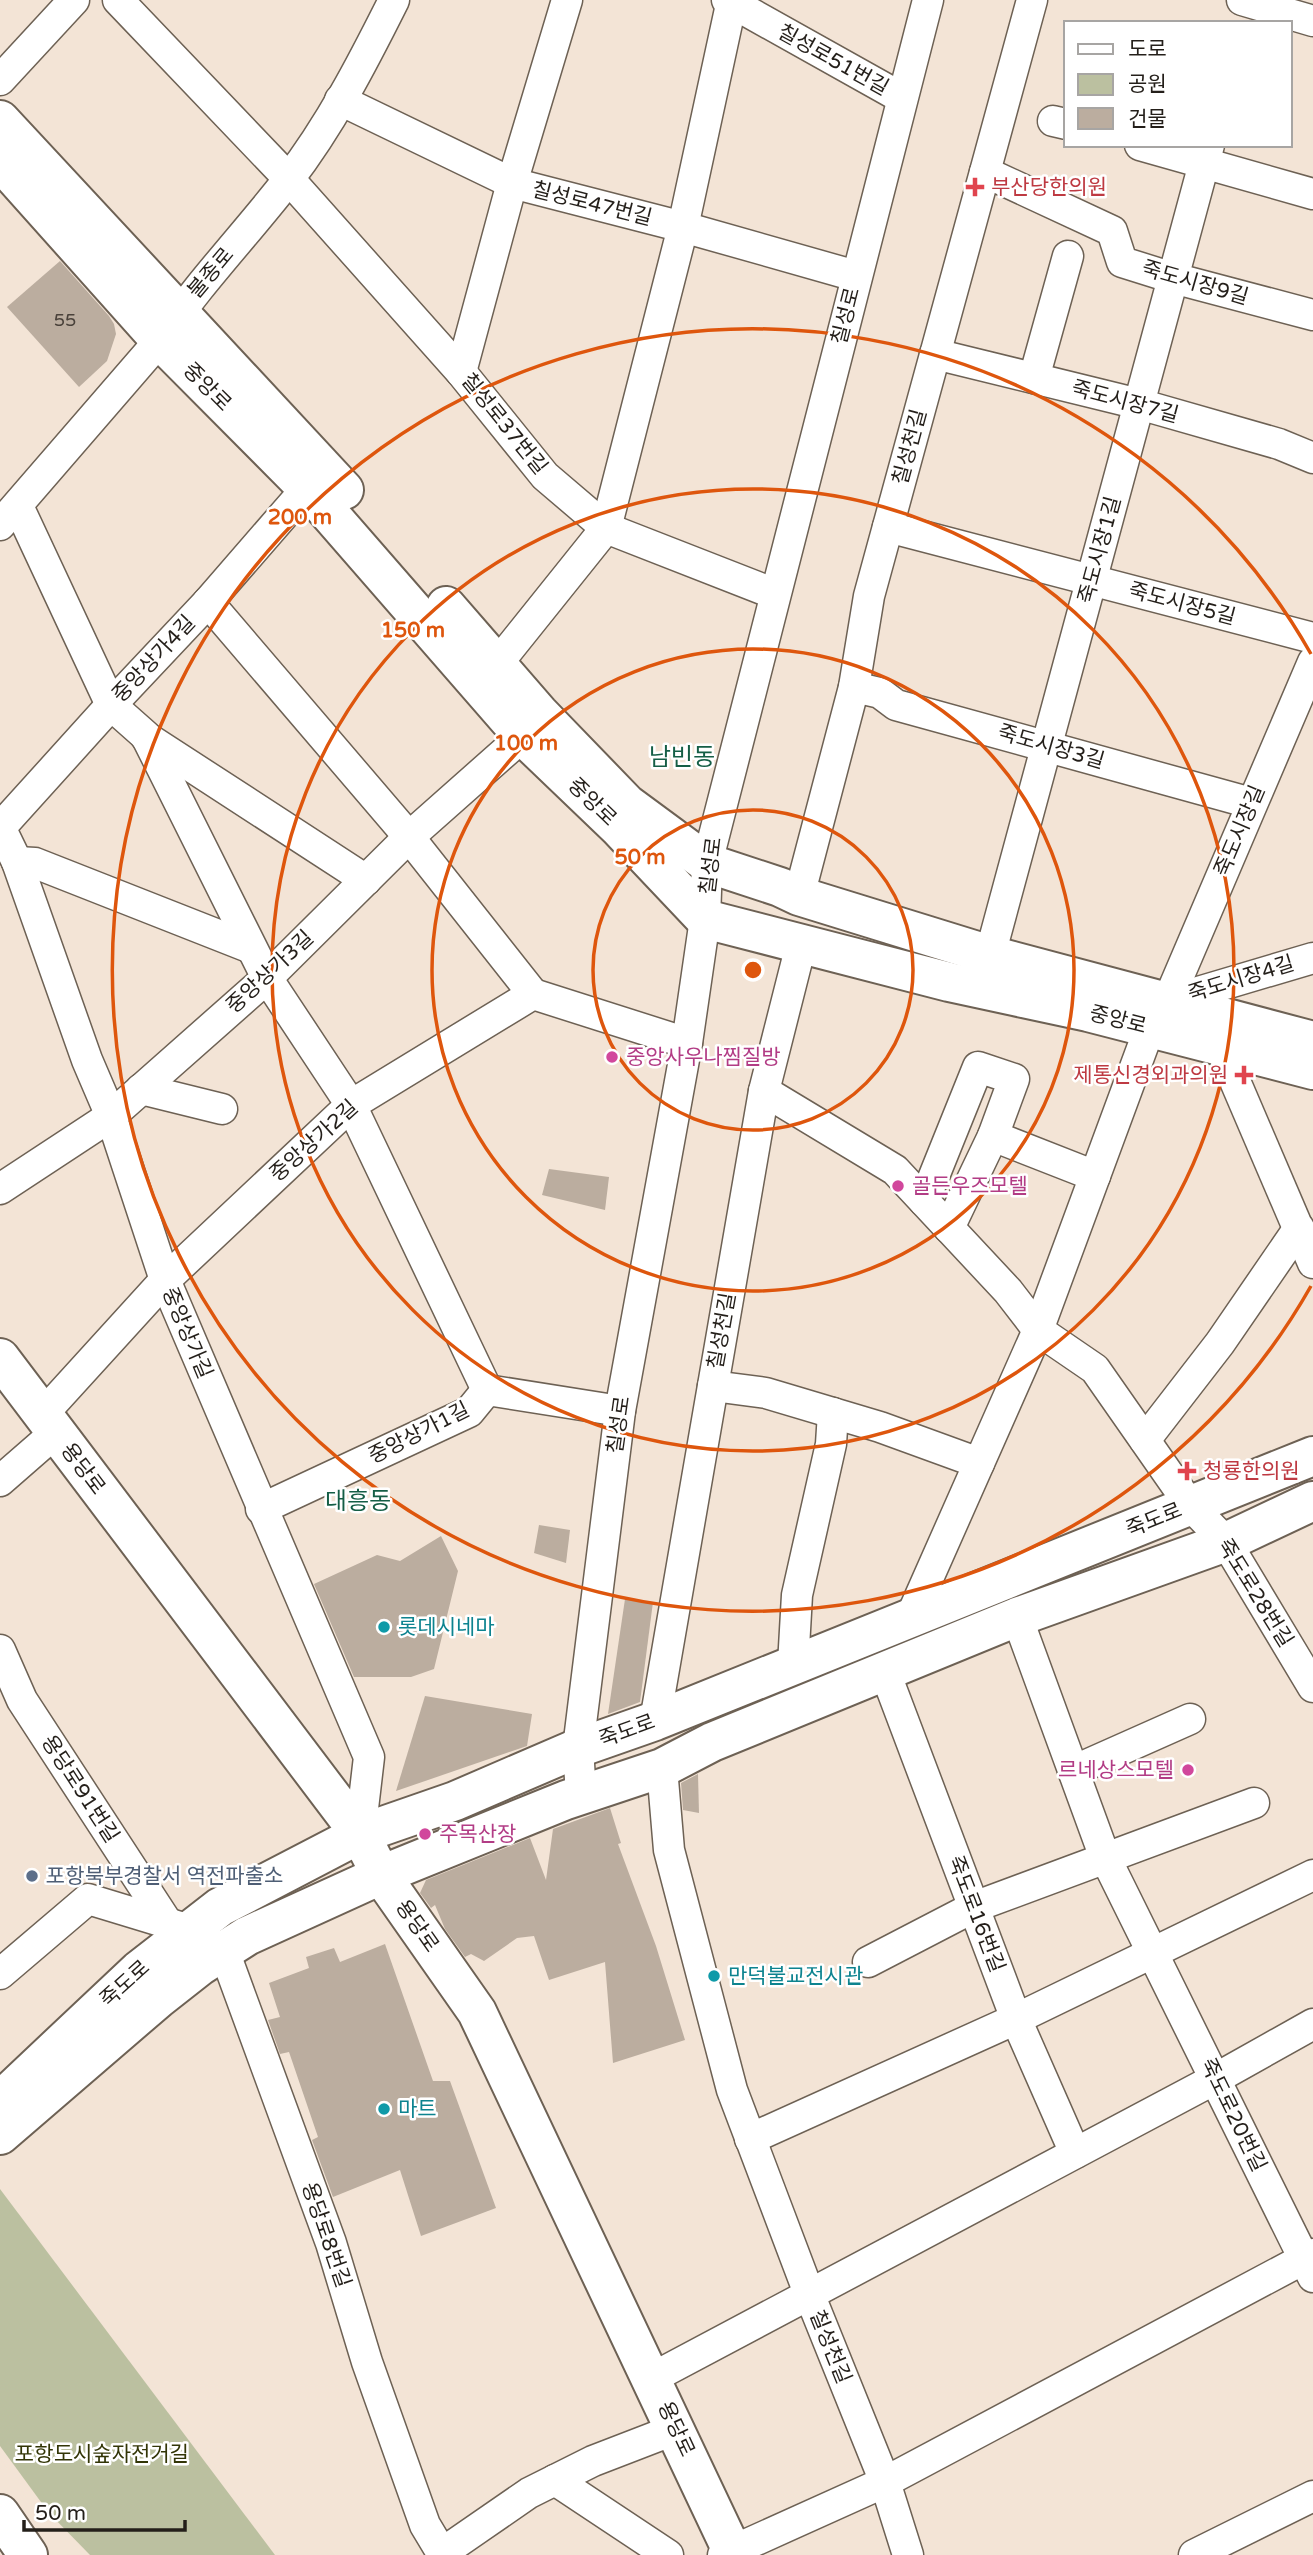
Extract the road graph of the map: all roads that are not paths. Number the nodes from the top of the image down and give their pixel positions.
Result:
1 (74, 0) edge
2 (118, 0) edge
3 (568, 0) edge
4 (928, 0) edge
5 (1032, 0) edge
6 (730, 1) edge
7 (384, 4) edge
8 (1244, 8) edge
9 (1313, 21) edge
10 (0, 80) edge
11 (902, 98) junction
12 (340, 100) junction
13 (0, 120) edge
14 (1155, 147) edge
15 (1206, 154) edge
16 (0, 161) edge
17 (985, 172) junction
18 (289, 179) junction
19 (512, 184) junction
20 (1313, 194) edge
21 (683, 227) junction
22 (1068, 256) dead end
23 (856, 276) junction
24 (1173, 278) junction
25 (1313, 315) edge
26 (170, 325) junction
27 (935, 354) junction
28 (461, 372) junction
29 (1034, 378) junction
30 (1139, 404) junction
31 (1313, 458) edge
32 (307, 488) junction
33 (9, 516) edge
34 (888, 527) junction
35 (606, 528) junction
36 (1091, 581) junction
37 (775, 594) junction
38 (208, 602) junction
39 (1313, 638) edge
40 (1313, 662) edge
41 (497, 664) junction
42 (854, 687) junction
43 (111, 705) junction
44 (146, 736) junction
45 (523, 736) junction
46 (1047, 746) junction
47 (1251, 803) junction
48 (0, 828) edge
49 (409, 837) junction
50 (17, 862) junction
51 (707, 863) junction
52 (366, 880) junction
53 (799, 895) junction
54 (705, 919) junction
55 (801, 944) junction
56 (251, 948) junction
57 (990, 955) junction
58 (1313, 958) edge
59 (267, 978) junction
60 (533, 994) junction
61 (1159, 1014) junction
62 (1313, 1041) edge
63 (687, 1043) junction
64 (1220, 1046) junction
65 (1313, 1070) edge
66 (141, 1089) junction
67 (764, 1091) junction
68 (351, 1105) junction
69 (222, 1109) dead end
70 (111, 1116) junction
71 (993, 1136) junction
72 (1095, 1176) junction
73 (0, 1189) edge
74 (924, 1201) junction
75 (949, 1228) junction
76 (1299, 1228) junction
77 (1313, 1263) edge
78 (165, 1280) junction
79 (1038, 1330) junction
80 (0, 1358) edge
81 (713, 1386) junction
82 (487, 1390) junction
83 (620, 1411) junction
84 (833, 1413) junction
85 (49, 1423) junction
86 (1145, 1440) junction
87 (1313, 1456) edge
88 (979, 1463) junction
89 (0, 1481) edge
90 (1313, 1501) edge
91 (1190, 1505) junction
92 (261, 1508) junction
93 (1226, 1542) junction
94 (1017, 1618) junction
95 (910, 1619) junction
96 (0, 1650) edge
97 (793, 1665) junction
98 (885, 1672) junction
99 (1313, 1687) edge
100 (1190, 1719) dead end
101 (655, 1721) junction
102 (578, 1748) junction
103 (662, 1768) junction
104 (1073, 1770) junction
105 (581, 1795) junction
106 (1254, 1803) dead end
107 (360, 1834) junction
108 (1105, 1858) junction
109 (381, 1875) junction
110 (1313, 1875) edge
111 (974, 1907) junction
112 (179, 1927) junction
113 (224, 1951) junction
114 (1151, 1953) junction
115 (868, 1962) dead end
116 (0, 1974) edge
117 (1016, 2019) junction
118 (1313, 2024) edge
119 (1215, 2079) junction
120 (0, 2101) edge
121 (0, 2135) edge
122 (750, 2139) junction
123 (1075, 2153) junction
124 (1310, 2263) edge
125 (810, 2296) junction
126 (652, 2378) junction
127 (676, 2429) junction
128 (555, 2480) junction
129 (885, 2482) junction
130 (1313, 2496) edge
131 (0, 2514) edge
132 (730, 2553) edge
133 (442, 2554) edge
134 (28, 2555) edge
135 (668, 2555) edge
136 (908, 2555) edge
137 (1195, 2555) edge

1 - 10 street
2 - 18 street, 칠성로37번길
3 - 19 street
4 - 11 street, 칠성로
5 - 17 street, 칠성천길
6 - 11 street, 칠성로51번길
6 - 21 street
7 - 12 street, 불종로
8 - 9 street
11 - 23 street, 칠성로
12 - 18 street, 불종로
12 - 19 street, 칠성로47번길
13 - 26 main road, 중앙로
14 - 15 street
15 - 20 street
15 - 24 street, 죽도시장1길
16 - 26 main road, 중앙로
17 - 24 street, 죽도시장9길
17 - 27 street, 칠성천길
18 - 26 street, 불종로
18 - 28 street, 칠성로37번길
19 - 21 street, 칠성로47번길
19 - 28 street
21 - 23 street, 칠성로47번길
21 - 35 street
22 - 29 street
23 - 37 street, 칠성로
24 - 25 street, 죽도시장9길
24 - 30 street, 죽도시장1길
26 - 32 main road, 중앙로
26 - 33 street, 불종로
26 - 41 main road, 중앙로
27 - 29 street, 죽도시장7길
27 - 34 street, 칠성천길
28 - 35 street, 칠성로37번길
29 - 30 street, 죽도시장7길
30 - 31 street, 죽도시장7길
30 - 36 street, 죽도시장1길
32 - 38 street, 중앙상가4길
32 - 45 main road, 중앙로
33 - 43 street
34 - 36 street, 죽도시장5길
34 - 42 street, 칠성천길
35 - 37 street, 칠성로37번길
35 - 41 street
36 - 39 street, 죽도시장5길
36 - 46 street, 죽도시장1길
37 - 51 street, 칠성로
38 - 43 street, 중앙상가4길
38 - 49 street
40 - 47 street, 죽도시장길
41 - 51 main road, 중앙로
42 - 46 street, 죽도시장3길
42 - 53 street, 칠성천길
43 - 44 street
43 - 48 street, 중앙상가4길
44 - 52 street
44 - 56 street
45 - 49 street, 중앙상가3길
45 - 54 main road, 중앙로
46 - 47 street, 죽도시장3길
46 - 57 street, 죽도시장1길
47 - 61 street, 죽도시장길
48 - 50 street, 중앙상가길
49 - 52 street, 중앙상가3길
49 - 60 street
50 - 56 street
50 - 70 street, 중앙상가길
51 - 53 main road, 중앙로
51 - 54 street, 칠성로
52 - 59 street, 중앙상가3길
53 - 57 main road, 중앙로
54 - 55 main road, 중앙로
54 - 63 street, 칠성로
55 - 61 main road, 중앙로
55 - 67 street, 칠성천길
56 - 59 street
57 - 61 main road, 중앙로
58 - 61 street, 죽도시장4길
59 - 66 street, 중앙상가3길
59 - 68 street
60 - 63 street
60 - 68 street, 중앙상가2길
61 - 62 main road, 중앙로
61 - 64 main road, 중앙로
61 - 72 street, 죽도시장길
63 - 83 street, 칠성로
64 - 65 main road, 중앙로
64 - 76 street
66 - 69 street
66 - 70 street, 중앙상가3길
67 - 74 street, 죽도로28번길
67 - 81 street, 칠성천길
68 - 78 street, 중앙상가2길
68 - 82 street
70 - 73 street, 중앙상가3길
70 - 78 street, 중앙상가길
71 - 72 street
71 - 74 street
71 - 75 street
72 - 79 street, 죽도시장길
74 - 75 street, 죽도로28번길
75 - 79 street, 죽도로28번길
76 - 77 street
76 - 86 street
78 - 85 street, 중앙상가2길
78 - 92 street, 중앙상가길
79 - 86 street, 죽도로28번길
79 - 88 street, 죽도시장길
80 - 85 main road, 용당로
81 - 84 street
81 - 101 street, 칠성천길
82 - 83 street, 중앙상가1길
82 - 92 street, 중앙상가1길
83 - 102 street, 칠성로
84 - 88 street
84 - 97 street
85 - 89 street, 중앙상가2길
85 - 107 main road, 용당로
86 - 91 street, 죽도로28번길
87 - 91 main road, 죽도로
88 - 95 street, 죽도시장길
90 - 93 main road, 죽도로
91 - 93 street, 죽도로28번길
91 - 95 main road, 죽도로
92 - 107 street, 중앙상가길
93 - 94 main road, 죽도로
93 - 99 street, 죽도로28번길
94 - 98 main road, 죽도로
94 - 104 street, 죽도로20번길
95 - 97 main road, 죽도로
96 - 112 street, 용당로91번길
97 - 101 main road, 죽도로
98 - 103 main road, 죽도로
98 - 111 street, 죽도로16번길
100 - 104 street
101 - 102 main road, 죽도로
102 - 105 street, 칠성로
102 - 107 main road, 죽도로
103 - 105 main road, 죽도로
103 - 122 street, 칠성천길
104 - 108 street, 죽도로20번길
105 - 109 main road, 죽도로
106 - 108 street
107 - 109 main road, 용당로
107 - 112 main road, 죽도로
108 - 111 street
108 - 114 street, 죽도로20번길
109 - 113 main road, 죽도로
109 - 126 main road, 용당로
110 - 114 street
111 - 115 street
111 - 117 street, 죽도로16번길
112 - 113 street
112 - 116 street
112 - 120 main road, 죽도로
113 - 121 main road, 죽도로
113 - 133 street, 용당로8번길
114 - 117 street
114 - 119 street, 죽도로20번길
117 - 122 street
117 - 123 street, 죽도로16번길
118 - 119 street
119 - 123 street
119 - 124 street, 죽도로20번길
122 - 125 street, 칠성천길
123 - 125 street
124 - 129 street
125 - 126 street
125 - 129 street, 칠성천길
126 - 127 main road, 용당로
127 - 128 street
127 - 132 main road, 용당로
128 - 133 street
128 - 135 street
129 - 132 street
129 - 136 street, 칠성천길
130 - 137 street
131 - 134 main road

